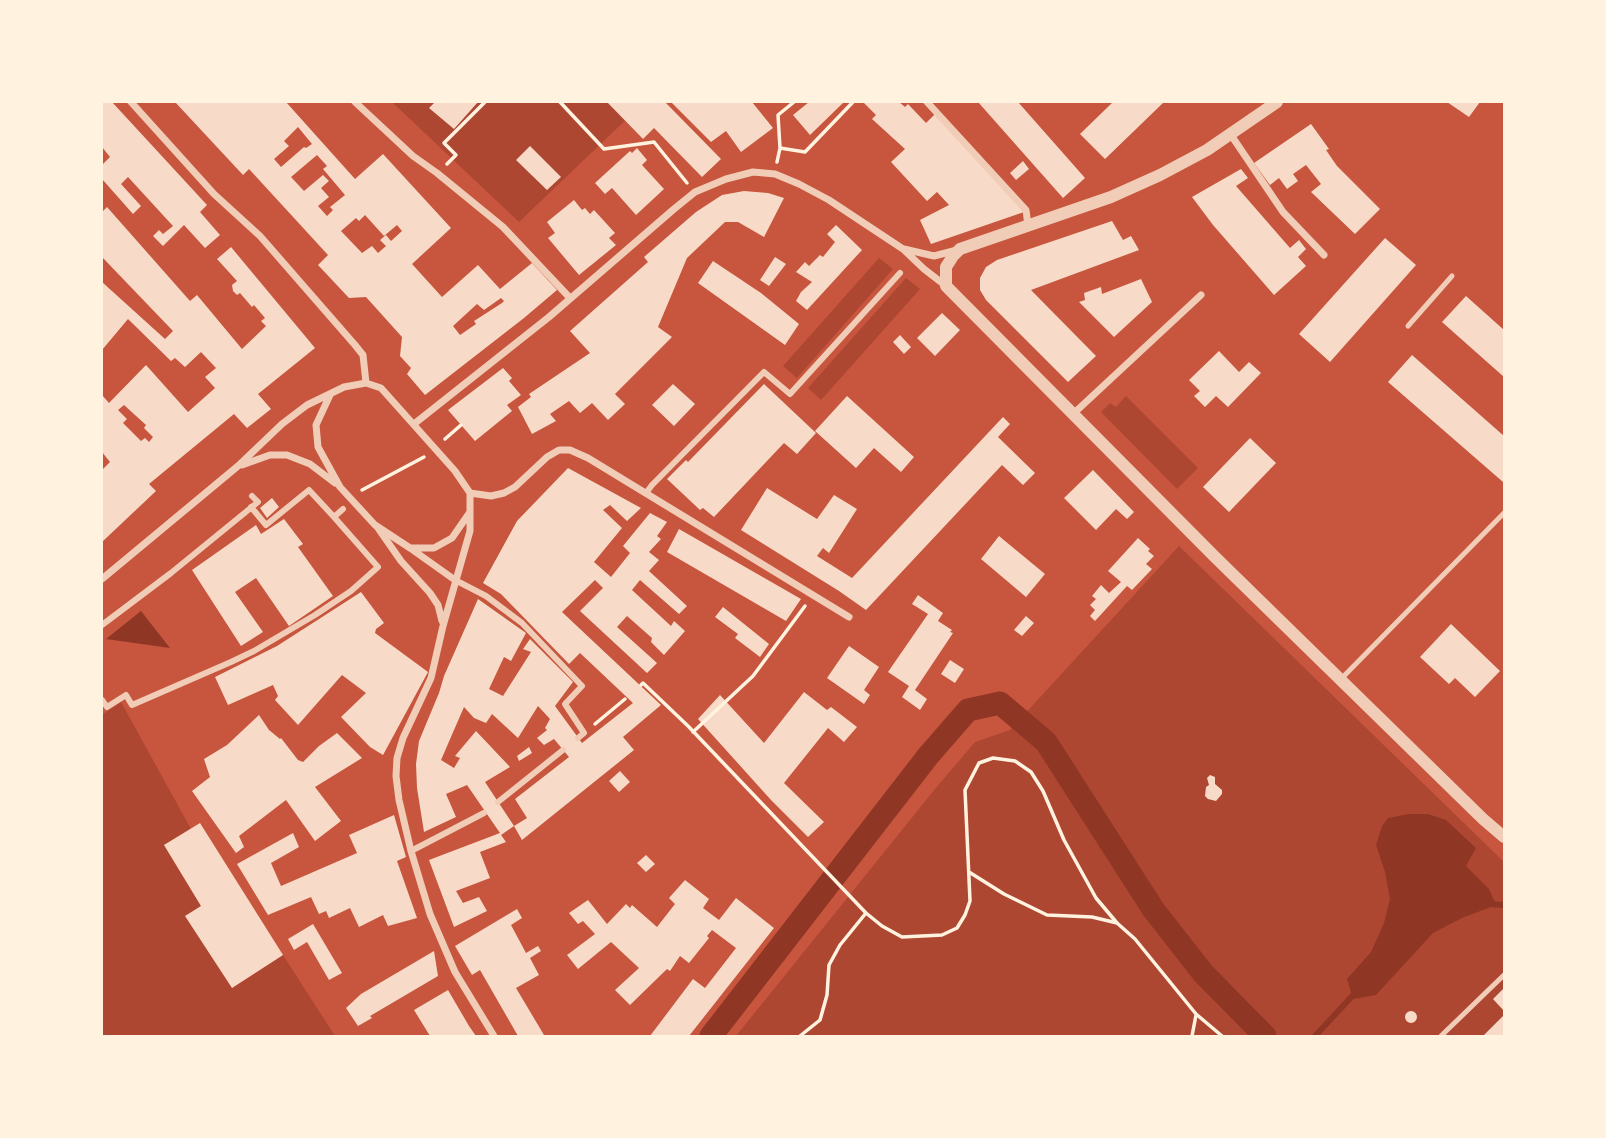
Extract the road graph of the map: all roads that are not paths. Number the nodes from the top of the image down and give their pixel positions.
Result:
1 (131, 102) edge
2 (355, 102) edge
3 (927, 102) edge
4 (1278, 102) edge
5 (1231, 135) junction
6 (1028, 227) junction
7 (903, 249) junction
8 (960, 249) junction
9 (1324, 255) dead end
10 (900, 273) dead end
11 (1451, 276) dead end
12 (946, 286) junction
13 (1201, 295) dead end
14 (570, 298) junction
15 (1408, 326) dead end
16 (366, 383) junction
17 (331, 394) junction
18 (1072, 415) junction
19 (414, 424) junction
20 (238, 466) junction
21 (340, 487) junction
22 (470, 493) junction
23 (646, 493) junction
24 (252, 496) dead end
25 (251, 507) junction
26 (343, 509) dead end
27 (471, 512) junction
28 (1504, 513) edge
29 (334, 517) junction
30 (375, 525) junction
31 (410, 548) junction
32 (102, 579) edge
33 (455, 580) junction
34 (849, 617) dead end
35 (102, 625) edge
36 (443, 626) junction
37 (1340, 680) junction
38 (102, 700) edge
39 (578, 738) dead end
40 (563, 750) dead end
41 (498, 802) dead end
42 (484, 813) dead end
43 (1504, 836) edge
44 (411, 851) junction
45 (1504, 975) edge
46 (494, 1037) edge
47 (1441, 1037) edge

1 - 16 street
2 - 14 street
3 - 6 street
4 - 5 street
5 - 6 street
5 - 9 street
6 - 8 street
7 - 8 street
7 - 12 street
7 - 14 street
8 - 12 street
10 - 23 street
11 - 15 lane
12 - 18 street
13 - 18 street
14 - 19 street
16 - 17 street
16 - 19 street
17 - 20 street
17 - 21 street
18 - 37 street
19 - 22 street
20 - 21 street
20 - 32 street
21 - 30 street
22 - 23 street
22 - 27 street
23 - 34 street
24 - 25 street
25 - 29 street
25 - 35 street
26 - 29 street
27 - 31 street
27 - 33 street
28 - 37 lane
29 - 38 street
30 - 31 street
30 - 36 street
31 - 33 street
33 - 36 street
33 - 39 street
36 - 44 street
37 - 43 street
40 - 41 street
42 - 44 street
44 - 46 street
45 - 47 lane

